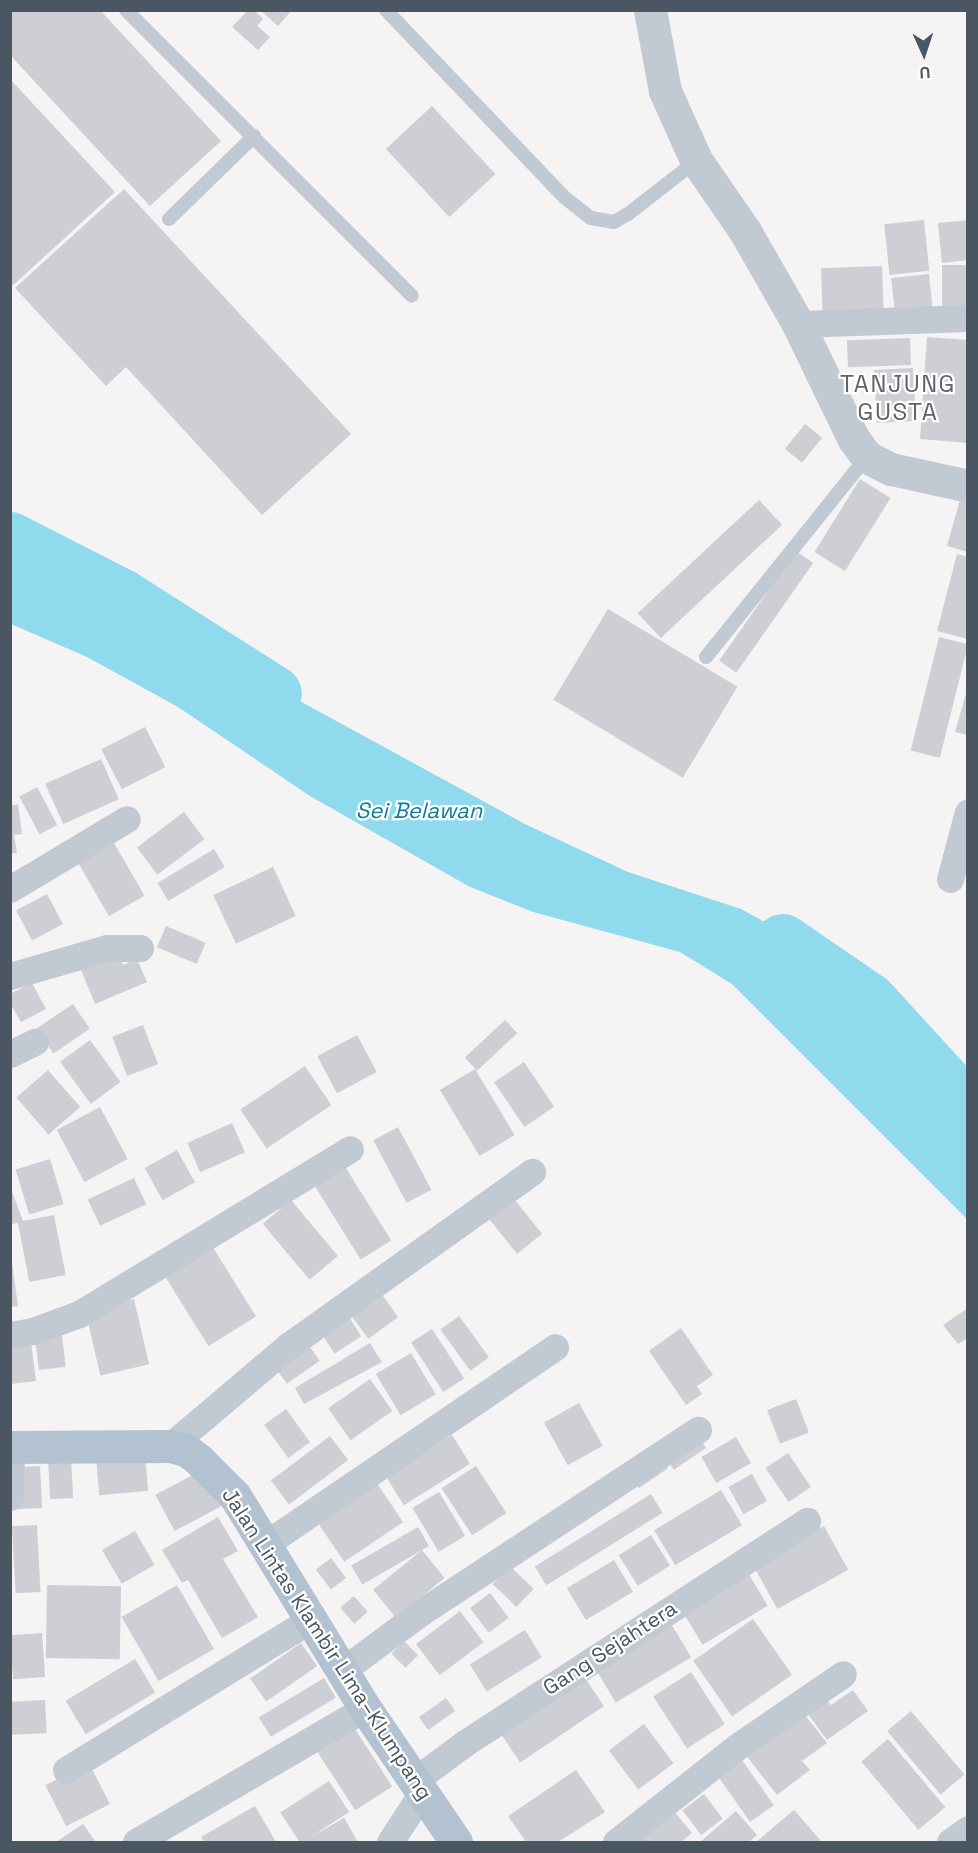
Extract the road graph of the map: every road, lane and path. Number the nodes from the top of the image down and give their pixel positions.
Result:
1 (126, 10) edge
2 (386, 10) edge
3 (650, 10) edge
4 (254, 136) junction
5 (696, 160) junction
6 (169, 219) dead end
7 (412, 296) dead end
8 (968, 318) edge
9 (798, 324) junction
10 (867, 457) junction
11 (968, 486) edge
12 (706, 657) dead end
13 (968, 812) edge
14 (127, 819) dead end
15 (950, 879) dead end
16 (10, 889) edge
17 (140, 948) dead end
18 (10, 976) edge
19 (35, 1042) dead end
20 (10, 1054) edge
21 (350, 1149) dead end
22 (532, 1172) dead end
23 (10, 1335) edge
24 (555, 1347) dead end
25 (698, 1430) dead end
26 (170, 1446) junction
27 (11, 1447) edge
28 (10, 1497) edge
29 (807, 1521) dead end
30 (264, 1545) junction
31 (310, 1620) junction
32 (343, 1670) junction
33 (843, 1674) dead end
34 (365, 1708) junction
35 (66, 1770) dead end
36 (419, 1786) junction
37 (968, 1829) edge
38 (136, 1842) edge
39 (390, 1842) edge
40 (456, 1842) edge
41 (616, 1842) edge
42 (950, 1842) edge

1 - 4 lane
2 - 5 lane
3 - 5 street
4 - 6 lane
4 - 7 lane
5 - 9 street
8 - 9 street
9 - 10 street
10 - 11 street
10 - 12 lane
13 - 15 street
14 - 16 street
17 - 18 street
19 - 20 street
21 - 23 street
22 - 26 street
24 - 30 street
25 - 32 street
26 - 27 main road, Jalan Lintas Klambir Lima–Klumpang
26 - 30 main road, Jalan Lintas Klambir Lima–Klumpang
27 - 28 street
29 - 36 street, Gang Sejahtera
30 - 31 main road, Jalan Lintas Klambir Lima–Klumpang
31 - 32 main road, Jalan Lintas Klambir Lima–Klumpang
31 - 35 street
32 - 34 main road, Jalan Lintas Klambir Lima–Klumpang
33 - 41 street
34 - 36 main road, Jalan Lintas Klambir Lima–Klumpang
34 - 38 street
36 - 39 street
36 - 40 main road, Jalan Lintas Klambir Lima–Klumpang
37 - 42 street

